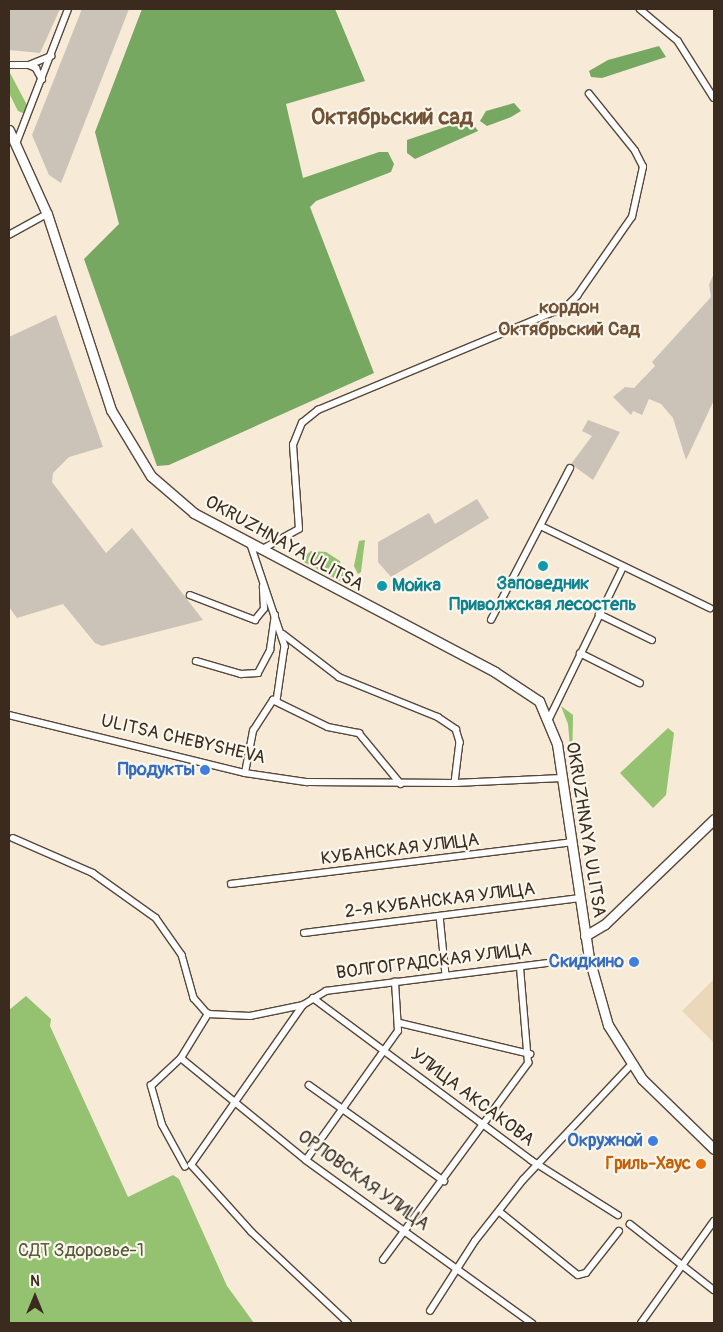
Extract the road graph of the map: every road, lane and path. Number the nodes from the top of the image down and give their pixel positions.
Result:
1 (68, 9) edge
2 (640, 9) edge
3 (51, 56) junction
4 (9, 65) edge
5 (29, 65) junction
6 (42, 81) junction
7 (589, 94) dead end
8 (714, 98) edge
9 (9, 130) edge
10 (16, 144) junction
11 (47, 214) junction
12 (9, 235) edge
13 (570, 468) dead end
14 (541, 526) junction
15 (251, 545) junction
16 (261, 550) junction
17 (622, 567) junction
18 (262, 582) junction
19 (190, 595) dead end
20 (710, 608) dead end
21 (275, 613) junction
22 (600, 614) junction
23 (491, 620) dead end
24 (283, 634) junction
25 (652, 640) dead end
26 (580, 653) junction
27 (196, 661) dead end
28 (640, 683) dead end
29 (277, 701) junction
30 (9, 715) edge
31 (549, 720) junction
32 (245, 773) junction
33 (562, 778) junction
34 (455, 783) junction
35 (401, 784) junction
36 (714, 819) edge
37 (13, 838) dead end
38 (572, 842) junction
39 (231, 884) dead end
40 (580, 898) junction
41 (440, 916) junction
42 (304, 933) dead end
43 (585, 936) junction
44 (588, 958) junction
45 (520, 967) junction
46 (446, 976) junction
47 (395, 982) junction
48 (313, 998) junction
49 (303, 1005) junction
50 (208, 1014) junction
51 (400, 1023) junction
52 (383, 1050) junction
53 (530, 1054) junction
54 (181, 1058) junction
55 (631, 1065) junction
56 (309, 1086) dead end
57 (237, 1105) junction
58 (343, 1110) junction
59 (484, 1125) junction
60 (714, 1149) edge
61 (306, 1160) junction
62 (538, 1165) junction
63 (188, 1166) junction
64 (444, 1181) junction
65 (500, 1212) junction
66 (618, 1215) dead end
67 (714, 1222) edge
68 (630, 1224) dead end
69 (619, 1231) dead end
70 (407, 1232) junction
71 (383, 1260) dead end
72 (681, 1266) junction
73 (458, 1269) junction
74 (714, 1290) edge
75 (430, 1311) dead end
76 (348, 1323) edge
77 (532, 1323) edge
78 (641, 1323) edge

1 - 3 street
2 - 8 street
3 - 5 street
3 - 6 street
4 - 5 street
5 - 6 street
6 - 10 street
7 - 16 street
9 - 10 main road, OKRUZHNAYA ULITSA
10 - 11 main road, OKRUZHNAYA ULITSA
11 - 12 street
11 - 15 main road, OKRUZHNAYA ULITSA
13 - 14 street
14 - 17 street
14 - 23 street
15 - 16 main road, OKRUZHNAYA ULITSA
15 - 18 street
16 - 31 main road, OKRUZHNAYA ULITSA
17 - 20 street
17 - 22 street
18 - 19 street
18 - 21 street
21 - 24 street
21 - 27 street
22 - 25 street
22 - 26 street
24 - 29 street
24 - 34 street
26 - 28 street
26 - 31 street
29 - 32 street
29 - 35 street
30 - 32 street, ULITSA CHEBYSHEVA
31 - 33 main road, OKRUZHNAYA ULITSA
32 - 35 street, ULITSA CHEBYSHEVA
33 - 34 street, ULITSA CHEBYSHEVA
33 - 38 main road, OKRUZHNAYA ULITSA
34 - 35 street, ULITSA CHEBYSHEVA
36 - 43 main road
37 - 50 street
38 - 39 street, КУБАНСКАЯ УЛИЦА
38 - 40 main road, OKRUZHNAYA ULITSA
40 - 41 street, 2-Я КУБАНСКАЯ УЛИЦА
40 - 43 main road, OKRUZHNAYA ULITSA
41 - 42 street, 2-Я КУБАНСКАЯ УЛИЦА
41 - 46 street
43 - 44 main road, OKRUZHNAYA ULITSA
44 - 45 street, ВОЛГОГРАДСКАЯ УЛИЦА
44 - 55 main road, OKRUZHNAYA ULITSA
45 - 46 street, ВОЛГОГРАДСКАЯ УЛИЦА
45 - 53 street
46 - 47 street, ВОЛГОГРАДСКАЯ УЛИЦА
47 - 48 street, ВОЛГОГРАДСКАЯ УЛИЦА
47 - 51 street
48 - 49 street, ВОЛГОГРАДСКАЯ УЛИЦА
48 - 52 street, УЛИЦА АКСАКОВА
49 - 50 street
49 - 57 street, ВОЛГОГРАДСКАЯ УЛИЦА
50 - 54 street
51 - 52 street
51 - 53 street
52 - 58 street
52 - 59 street, УЛИЦА АКСАКОВА
53 - 59 street
54 - 57 street, ОРЛОВСКАЯ УЛИЦА
54 - 63 street
55 - 60 main road, OKRUZHNAYA ULITSA
55 - 62 street
56 - 58 street
57 - 61 street, ОРЛОВСКАЯ УЛИЦА
57 - 63 street, ВОЛГОГРАДСКАЯ УЛИЦА
58 - 61 street
58 - 64 street
59 - 62 street, УЛИЦА АКСАКОВА
59 - 64 street
61 - 70 street, ОРЛОВСКАЯ УЛИЦА
62 - 65 street
62 - 66 street, УЛИЦА АКСАКОВА
63 - 76 street
64 - 70 street
65 - 69 street
65 - 73 street
67 - 72 street
68 - 72 street
70 - 71 street
70 - 73 street, ОРЛОВСКАЯ УЛИЦА
72 - 74 street
72 - 78 street
73 - 75 street
73 - 77 street, ОРЛОВСКАЯ УЛИЦА

